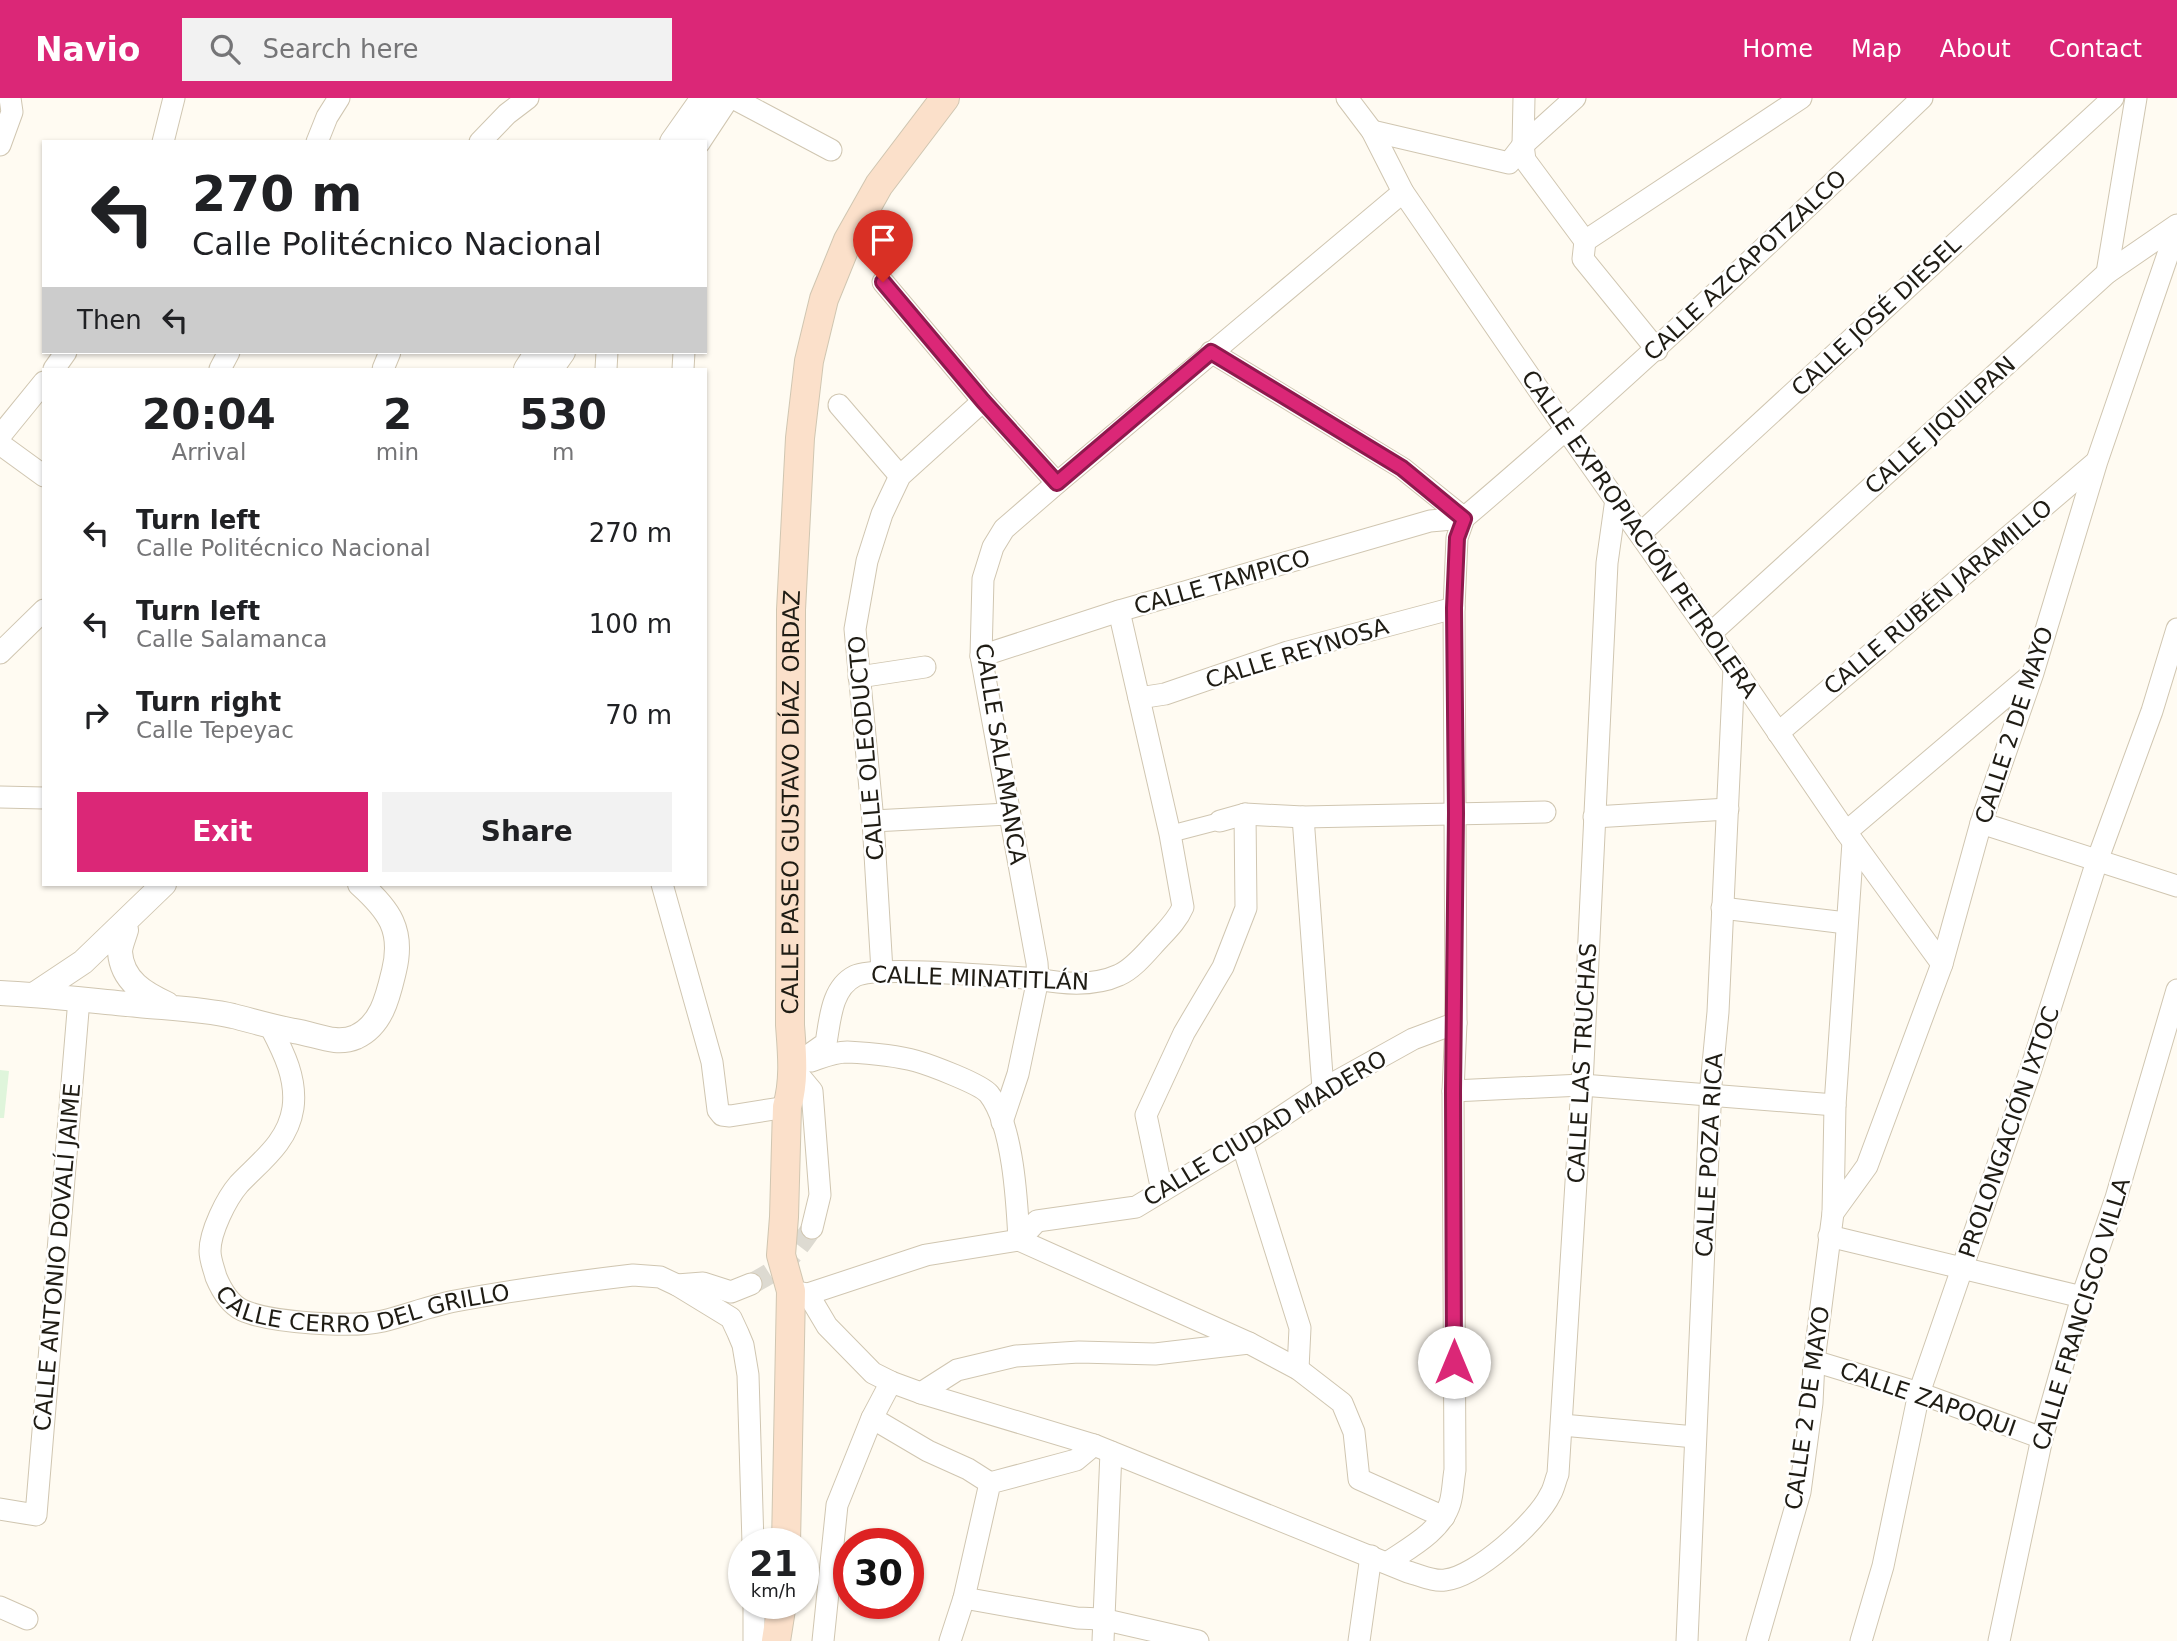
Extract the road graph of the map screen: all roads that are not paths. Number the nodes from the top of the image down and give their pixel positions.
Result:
1 (10, 98) edge
2 (174, 98) edge
3 (339, 98) edge
4 (528, 98) edge
5 (703, 98) edge
6 (727, 98) edge
7 (733, 98) edge
8 (945, 98) edge
9 (1347, 98) edge
10 (1524, 98) edge
11 (1576, 98) edge
12 (1922, 98) edge
13 (2113, 98) edge
14 (2136, 98) edge
15 (1790, 101) edge
16 (1372, 131) junction
17 (164, 140) edge
18 (318, 140) edge
19 (482, 140) edge
20 (673, 140) edge
21 (699, 140) edge
22 (0, 145) edge
23 (1523, 145) junction
24 (831, 150) dead end
25 (1403, 192) junction
26 (2177, 226) edge
27 (1585, 241) junction
28 (2107, 273) junction
29 (883, 282) dead end
30 (1657, 350) junction
31 (1211, 352) junction
32 (42, 384) edge
33 (983, 401) junction
34 (839, 405) dead end
35 (1567, 431) junction
36 (0, 436) edge
37 (0, 444) edge
38 (2097, 461) junction
39 (42, 475) edge
40 (900, 476) junction
41 (1057, 483) junction
42 (1616, 499) junction
43 (1464, 519) junction
44 (1640, 534) junction
45 (1454, 608) junction
46 (1119, 611) junction
47 (42, 612) edge
48 (2177, 629) edge
49 (1710, 634) junction
50 (0, 653) edge
51 (981, 656) junction
52 (925, 667) dead end
53 (1734, 668) junction
54 (2033, 673) junction
55 (859, 677) junction
56 (1139, 698) junction
57 (1778, 733) junction
58 (0, 797) edge
59 (42, 798) edge
60 (1728, 809) junction
61 (1545, 812) dead end
62 (1456, 813) junction
63 (1008, 814) junction
64 (1245, 814) junction
65 (1303, 817) junction
66 (1594, 817) junction
67 (873, 821) junction
68 (1220, 821) joint
69 (1981, 823) junction
70 (1170, 834) junction
71 (1850, 837) junction
72 (2098, 861) junction
73 (362, 886) edge
74 (663, 886) edge
75 (2177, 886) edge
76 (157, 890) edge
77 (1722, 908) junction
78 (1846, 923) junction
79 (126, 930) junction
80 (1942, 964) junction
81 (882, 971) junction
82 (1038, 979) junction
83 (2177, 990) edge
84 (0, 993) edge
85 (35, 994) junction
86 (79, 999) junction
87 (180, 1009) junction
88 (1455, 1023) junction
89 (271, 1028) junction
90 (792, 1067) junction
91 (1582, 1085) junction
92 (1323, 1089) junction
93 (1453, 1091) junction
94 (1711, 1095) junction
95 (1835, 1105) junction
96 (788, 1107) junction
97 (1002, 1122) junction
98 (1242, 1143) junction
99 (1162, 1191) junction
100 (1833, 1213) junction
101 (812, 1228) tunnel mouth
102 (1829, 1237) junction
103 (1019, 1240) junction
104 (1963, 1268) junction
105 (751, 1284) tunnel mouth
106 (677, 1285) junction
107 (799, 1292) junction
108 (2082, 1297) junction
109 (1249, 1343) junction
110 (1814, 1361) junction
111 (1298, 1369) junction
112 (891, 1382) junction
113 (921, 1393) junction
114 (1919, 1393) junction
115 (872, 1418) junction
116 (1562, 1425) junction
117 (1695, 1437) junction
118 (2042, 1438) junction
119 (1102, 1449) junction
120 (990, 1483) junction
121 (0, 1509) edge
122 (1444, 1517) junction
123 (753, 1528) edge
124 (787, 1528) edge
125 (1379, 1560) junction
126 (964, 1598) junction
127 (0, 1607) edge
128 (27, 1619) dead end
129 (754, 1619) edge
130 (779, 1619) edge
131 (1102, 1619) junction
132 (754, 1641) edge
133 (776, 1641) edge
134 (823, 1641) edge
135 (950, 1641) edge
136 (1103, 1641) edge
137 (1198, 1641) edge
138 (1359, 1641) edge
139 (1687, 1641) edge
140 (1757, 1641) edge
141 (1861, 1641) edge
142 (1999, 1641) edge

1 - 22 street
2 - 17 street
3 - 18 street
4 - 19 street
5 - 20 street
6 - 21 street
7 - 24 street
8 - 90 main road, CALLE PASEO GUSTAVO DÍAZ ORDAZ
9 - 16 street, CALLE EXPROPIACIÓN PETROLERA
10 - 23 street
11 - 23 street
12 - 30 street, CALLE AZCAPOTZALCO
13 - 44 street, CALLE JOSÉ DIESEL
14 - 28 street
15 - 27 street
16 - 23 street
16 - 25 street, CALLE EXPROPIACIÓN PETROLERA
23 - 27 street
25 - 31 street, CALLE SALAMANCA
25 - 35 street, CALLE EXPROPIACIÓN PETROLERA
26 - 28 street, CALLE JIQUILPAN
26 - 38 street, CALLE 2 DE MAYO
27 - 30 street
28 - 49 street, CALLE JIQUILPAN
29 - 33 street
30 - 35 street, CALLE AZCAPOTZALCO
31 - 41 street, CALLE SALAMANCA
31 - 43 street
32 - 36 street
33 - 40 street, CALLE OLEODUCTO
33 - 41 street
34 - 40 street
35 - 42 street, CALLE EXPROPIACIÓN PETROLERA
35 - 43 street, CALLE AZCAPOTZALCO
37 - 39 street
38 - 54 street, CALLE 2 DE MAYO
38 - 57 street, CALLE RUBÉN JARAMILLO
40 - 55 street, CALLE OLEODUCTO
41 - 51 street, CALLE SALAMANCA
42 - 44 street, CALLE EXPROPIACIÓN PETROLERA
42 - 66 street, CALLE LAS TRUCHAS
43 - 45 street
43 - 46 street, CALLE TAMPICO
44 - 49 street, CALLE EXPROPIACIÓN PETROLERA
45 - 56 street, CALLE REYNOSA
45 - 62 street
46 - 51 street, CALLE TAMPICO
46 - 56 street, CALLE MINATITLÁN
47 - 50 street
48 - 72 street, PROLONGACIÓN IXTOC
49 - 53 street, CALLE EXPROPIACIÓN PETROLERA
51 - 63 street, CALLE SALAMANCA
52 - 55 street
53 - 57 street, CALLE EXPROPIACIÓN PETROLERA
53 - 60 street, CALLE POZA RICA
54 - 69 street, CALLE 2 DE MAYO
54 - 71 street
55 - 67 street, CALLE OLEODUCTO
56 - 70 street, CALLE MINATITLÁN
57 - 71 street, CALLE EXPROPIACIÓN PETROLERA
58 - 59 street
60 - 66 street
60 - 77 street, CALLE POZA RICA
61 - 62 street
62 - 65 street
62 - 88 street
63 - 67 street
63 - 82 street, CALLE SALAMANCA
64 - 65 street
64 - 68 street
64 - 99 street
65 - 92 street
66 - 91 street, CALLE LAS TRUCHAS
67 - 81 street, CALLE OLEODUCTO
68 - 70 street
69 - 72 street
69 - 80 street, CALLE 2 DE MAYO
70 - 82 street, CALLE MINATITLÁN
71 - 78 street, CALLE 2 DE MAYO
71 - 80 street, CALLE EXPROPIACIÓN PETROLERA
72 - 75 street
72 - 104 street, PROLONGACIÓN IXTOC
73 - 89 street
74 - 96 street
76 - 79 street
76 - 85 street
77 - 78 street
77 - 94 street, CALLE POZA RICA
78 - 95 street, CALLE 2 DE MAYO
79 - 86 street
79 - 87 street
80 - 100 street, CALLE 2 DE MAYO
81 - 82 street, CALLE MINATITLÁN
81 - 90 street, CALLE MINATITLÁN
82 - 97 street, CALLE SALAMANCA
83 - 108 street, CALLE FRANCISCO VILLA
84 - 85 street
85 - 86 street
86 - 87 street
86 - 121 street, CALLE ANTONIO DOVALÍ JAIME
87 - 89 street
88 - 92 street, CALLE CIUDAD MADERO
88 - 93 street
89 - 106 street, CALLE CERRO DEL GRILLO
90 - 96 main road, CALLE PASEO GUSTAVO DÍAZ ORDAZ
90 - 97 street
90 - 101 street
91 - 93 street
91 - 94 street
91 - 116 street, CALLE LAS TRUCHAS
92 - 98 street, CALLE CIUDAD MADERO
93 - 122 street
94 - 95 street
94 - 117 street, CALLE POZA RICA
95 - 100 street, CALLE 2 DE MAYO
96 - 107 main road, CALLE PASEO GUSTAVO DÍAZ ORDAZ
97 - 103 street
98 - 99 street, CALLE CIUDAD MADERO
98 - 111 street
99 - 103 street, CALLE CIUDAD MADERO
100 - 102 street, CALLE 2 DE MAYO
102 - 104 street
102 - 110 street, CALLE 2 DE MAYO
103 - 107 street, CALLE CIUDAD MADERO
103 - 109 street
104 - 108 street
104 - 114 street, PROLONGACIÓN IXTOC
105 - 106 street
106 - 123 street, CALLE CERRO DEL GRILLO
107 - 112 street
107 - 124 main road, CALLE PASEO GUSTAVO DÍAZ ORDAZ
108 - 118 street, CALLE FRANCISCO VILLA
109 - 111 street
109 - 113 street
110 - 114 street, CALLE ZAPOQUI
110 - 140 street, CALLE 2 DE MAYO
111 - 122 street
112 - 113 street
112 - 115 street
113 - 119 street
114 - 118 street, CALLE ZAPOQUI
114 - 141 street, PROLONGACIÓN IXTOC
115 - 120 street
115 - 134 street
116 - 117 street
116 - 125 street, CALLE LAS TRUCHAS
117 - 139 street, CALLE POZA RICA
118 - 142 street, CALLE FRANCISCO VILLA
119 - 120 street
119 - 125 street
119 - 131 street
120 - 126 street
122 - 125 street
125 - 138 street
126 - 131 street
126 - 135 street
127 - 128 street
129 - 132 street
130 - 133 main road
131 - 136 street
131 - 137 street

